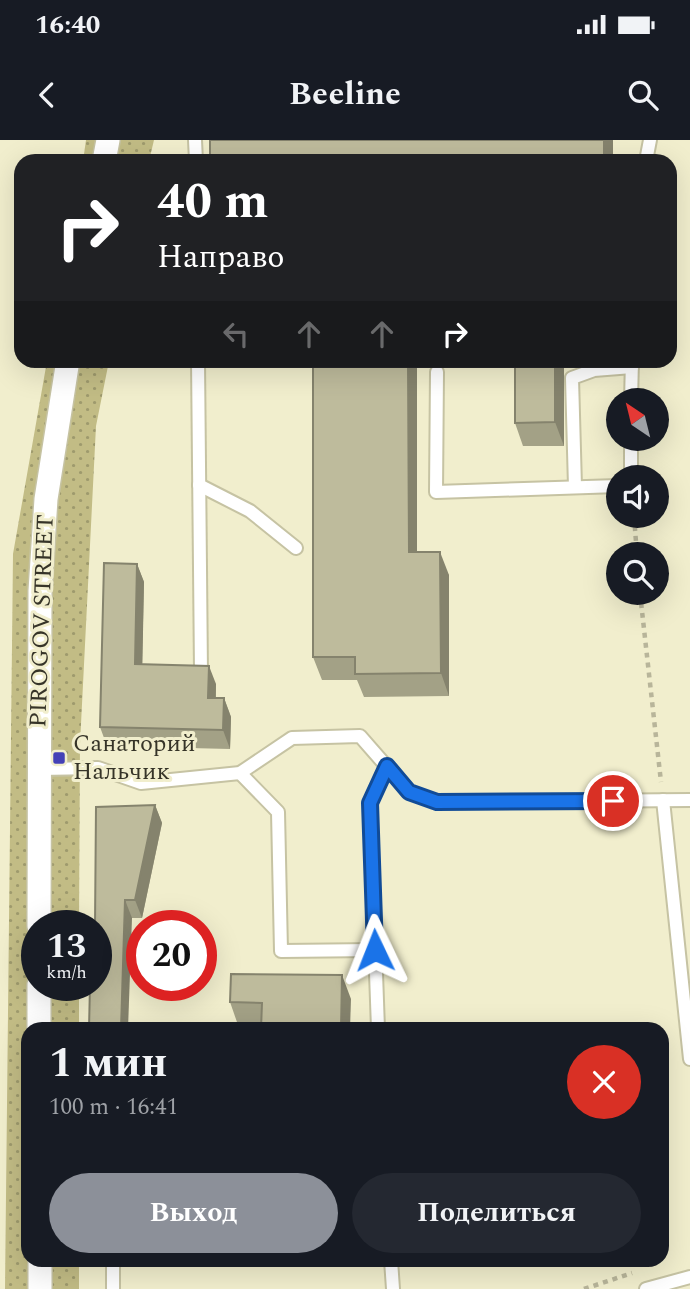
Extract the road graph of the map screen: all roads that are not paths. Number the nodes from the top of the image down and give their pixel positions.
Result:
1 (67, 368) edge
2 (198, 368) edge
3 (607, 368) edge
4 (632, 368) edge
5 (437, 372) dead end
6 (631, 388) edge
7 (199, 485) junction
8 (606, 486) edge
9 (575, 487) junction
10 (296, 548) dead end
11 (201, 672) edge
12 (387, 766) junction
13 (39, 769) junction
14 (240, 773) junction
15 (663, 800) junction
16 (690, 800) edge
17 (39, 910) edge
18 (375, 950) junction
19 (39, 1001) edge
20 (39, 1022) edge
21 (378, 1022) edge
22 (690, 1059) edge
23 (40, 1267) edge
24 (113, 1267) edge
25 (391, 1267) edge
26 (690, 1277) edge
27 (40, 1289) edge
28 (113, 1289) edge
29 (393, 1289) edge
30 (646, 1289) edge

1 - 13 street, PIROGOV STREET
2 - 7 lane
3 - 9 lane
4 - 6 lane
5 - 9 lane
7 - 10 lane
7 - 11 lane
8 - 9 lane
12 - 14 lane
12 - 15 lane
12 - 18 lane
13 - 14 lane
13 - 17 street, PIROGOV STREET
14 - 18 lane
15 - 16 lane
15 - 22 lane
18 - 21 lane
19 - 20 street
23 - 27 street
24 - 28 lane
25 - 29 lane
26 - 30 lane

